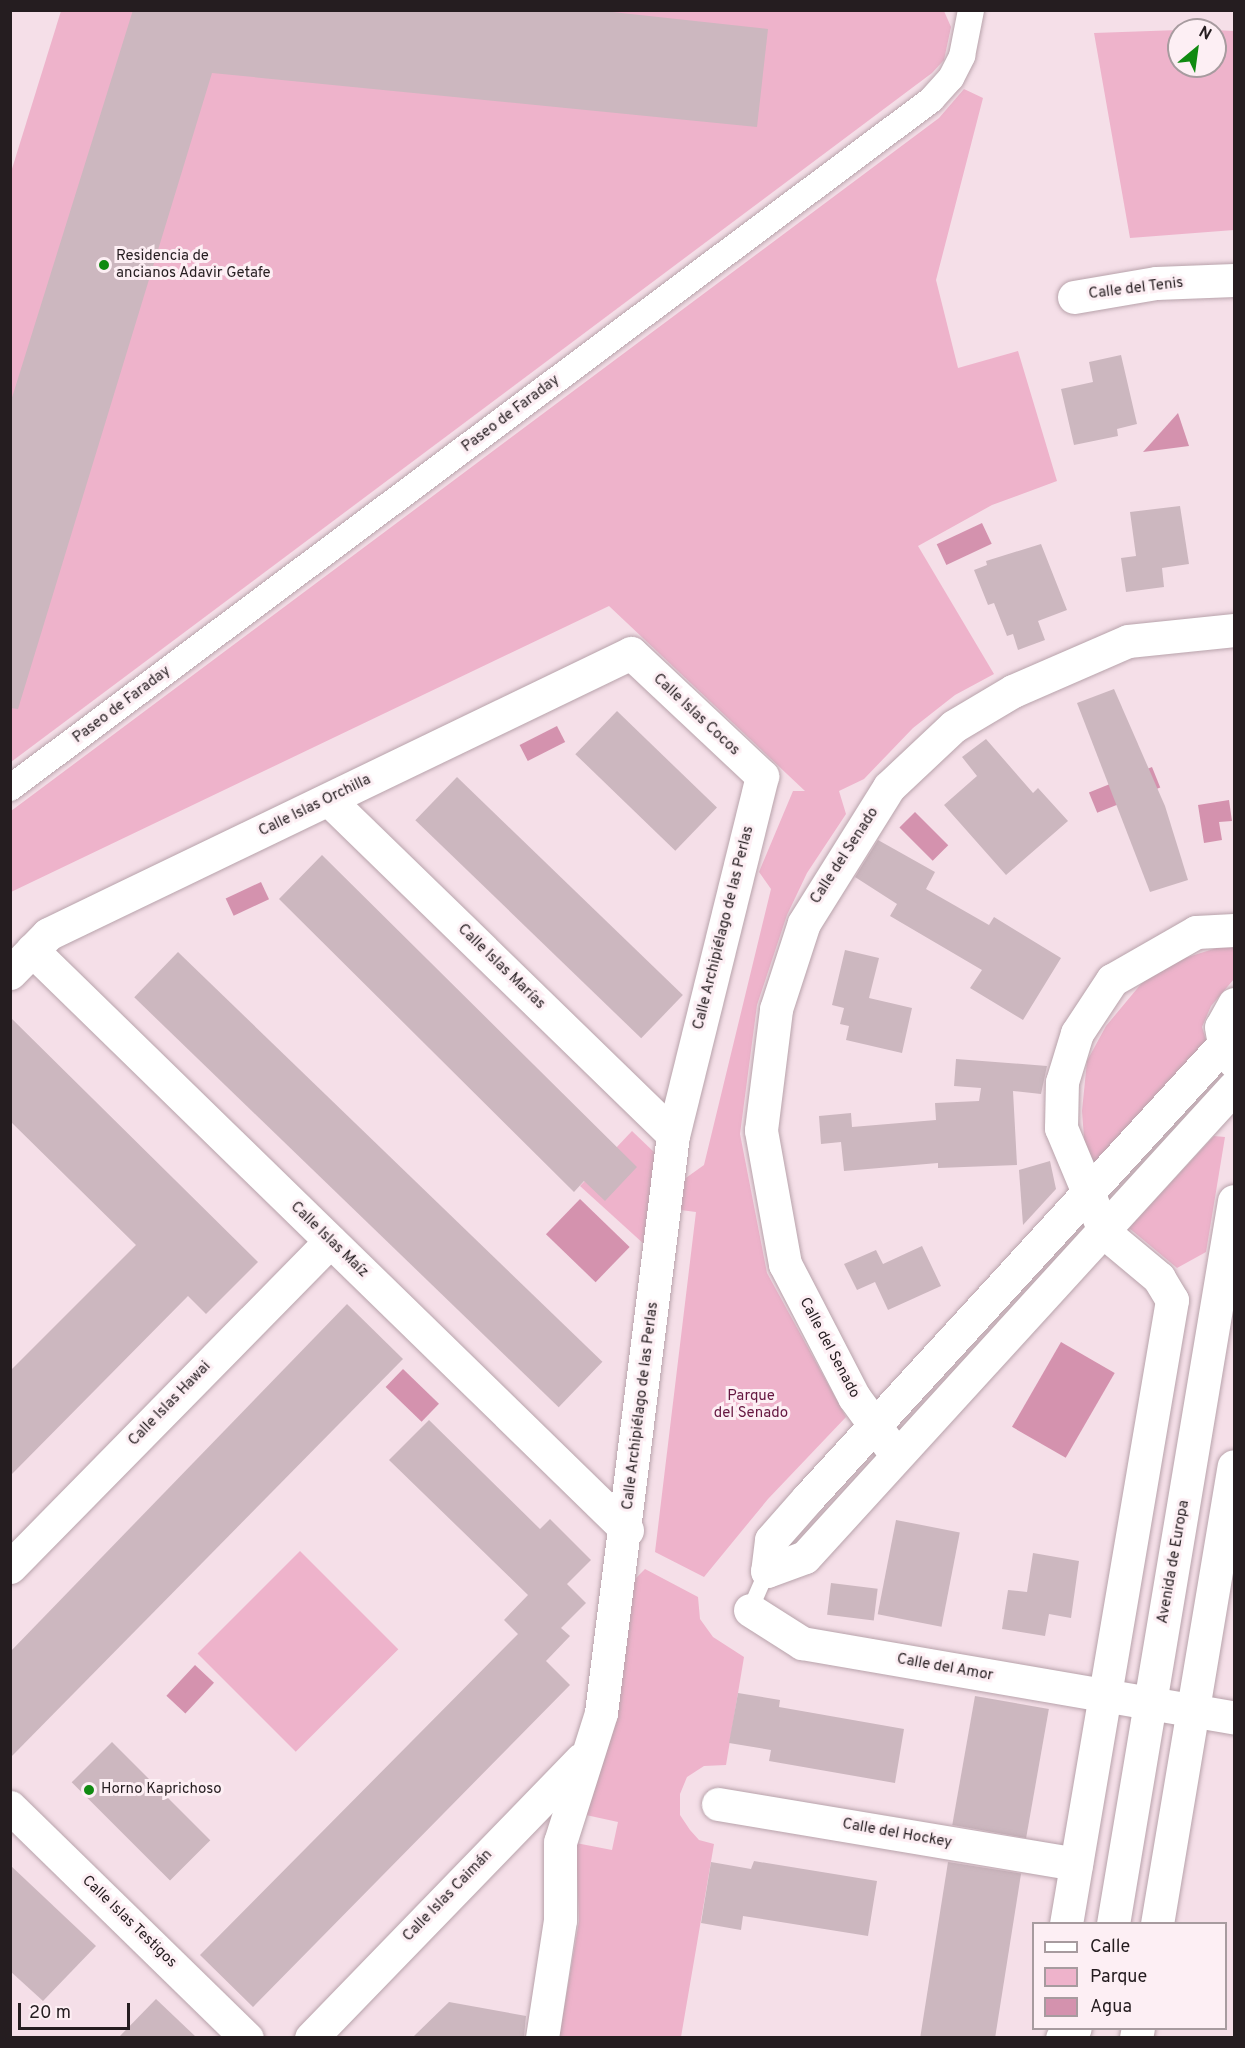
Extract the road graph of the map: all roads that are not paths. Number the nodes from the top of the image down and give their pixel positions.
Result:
1 (971, 10) edge
2 (1234, 280) edge
3 (1074, 297) dead end
4 (1234, 630) edge
5 (631, 653) joint
6 (762, 776) joint
7 (10, 788) edge
8 (329, 800) junction
9 (1234, 930) edge
10 (21, 962) edge
11 (1234, 1004) edge
12 (1229, 1053) edge
13 (1234, 1087) edge
14 (673, 1135) junction
15 (1086, 1196) junction
16 (1234, 1201) edge
17 (1105, 1233) junction
18 (330, 1241) junction
19 (874, 1428) junction
20 (898, 1456) junction
21 (1234, 1466) edge
22 (627, 1530) junction
23 (10, 1567) edge
24 (767, 1571) junction
25 (750, 1610) joint
26 (1106, 1695) junction
27 (1150, 1704) junction
28 (1193, 1711) junction
29 (1234, 1718) edge
30 (584, 1755) junction
31 (718, 1804) dead end
32 (10, 1807) edge
33 (1076, 1864) junction
34 (1066, 1922) edge
35 (1113, 1922) edge
36 (1156, 1922) edge
37 (247, 2037) edge
38 (312, 2037) edge
39 (542, 2037) edge

1 - 7 street, Paseo de Faraday
2 - 3 street, Calle del Tenis
4 - 19 street, Calle del Senado
5 - 6 street, Calle Islas Cocos
5 - 8 street, Calle Islas Orchilla
6 - 14 street, Calle Archipiélago de las Perlas
8 - 10 street, Calle Islas Orchilla
8 - 14 street, Calle Islas Marías
9 - 15 street
10 - 18 street, Calle Islas Maíz
11 - 12 street
12 - 15 street
13 - 17 street
14 - 22 street, Calle Archipiélago de las Perlas
15 - 17 street
15 - 19 street
16 - 27 street, Avenida de Europa
17 - 20 street
17 - 26 street
18 - 22 street, Calle Islas Maíz
18 - 23 street, Calle Islas Hawai
19 - 20 street, Calle del Senado
19 - 24 street
20 - 24 street
21 - 28 street
22 - 30 street, Calle Archipiélago de las Perlas
24 - 25 lane
25 - 26 street, Calle del Amor
26 - 27 street, Calle del Amor
26 - 33 street
27 - 28 street, Calle del Amor
27 - 35 street, Avenida de Europa
28 - 29 street, Calle del Amor
28 - 36 street
30 - 38 street, Calle Islas Caimán
30 - 39 street, Calle Archipiélago de las Perlas
31 - 33 street, Calle del Hockey
32 - 37 street, Calle Islas Testigos
33 - 34 street

